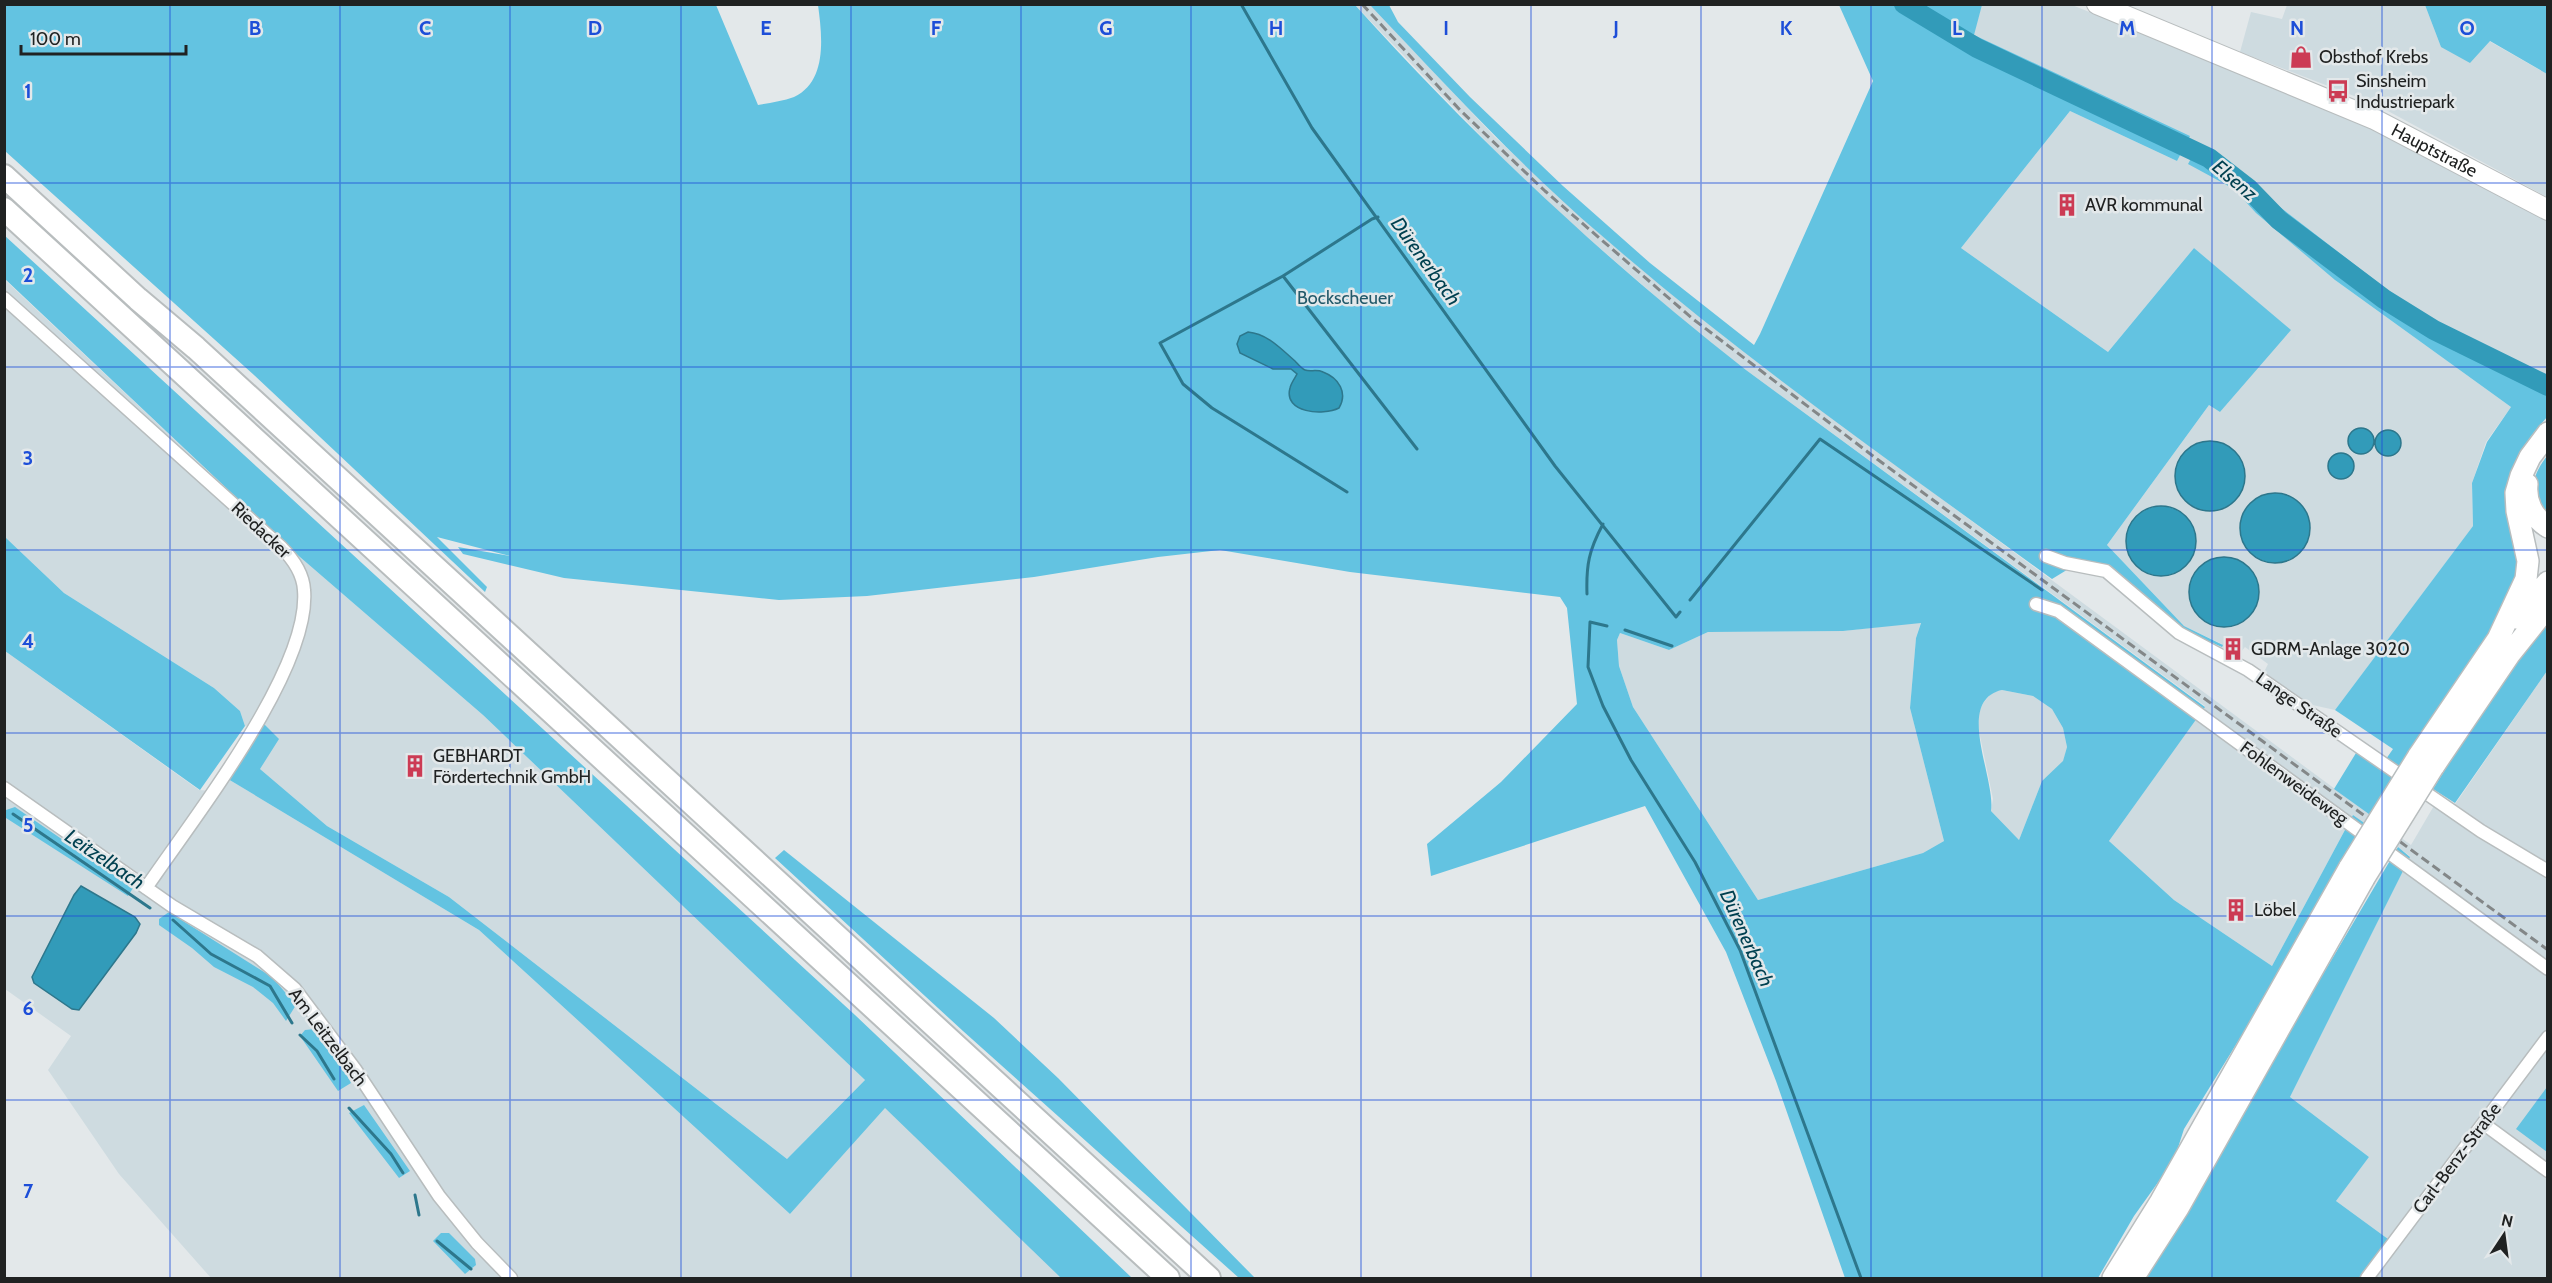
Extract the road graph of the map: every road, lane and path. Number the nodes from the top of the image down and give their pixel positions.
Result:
1 (2097, 4) edge
2 (4, 176) edge
3 (4, 209) edge
4 (2547, 210) edge
5 (4, 298) edge
6 (2547, 433) edge
7 (2530, 457) junction
8 (2547, 527) edge
9 (2046, 556) dead end
10 (2547, 582) edge
11 (2036, 604) dead end
12 (2547, 606) edge
13 (2498, 639) junction
14 (2425, 762) junction
15 (4, 788) edge
16 (2547, 871) edge
17 (2357, 873) junction
18 (146, 888) junction
19 (2547, 969) edge
20 (2547, 1037) edge
21 (2484, 1124) junction
22 (2547, 1171) edge
23 (511, 1278) edge
24 (1168, 1278) edge
25 (1209, 1278) edge
26 (2113, 1278) edge
27 (2133, 1278) edge
28 (2367, 1278) edge

1 - 4 main road, Hauptstraße
2 - 25 highway
3 - 24 highway
5 - 18 street, Riedacker
6 - 7 highway
7 - 8 highway
7 - 13 highway
9 - 16 street, Lange Straße
10 - 13 highway
11 - 19 street, Fohlenweideweg
12 - 14 highway
13 - 14 highway
14 - 17 highway, bridge
15 - 18 street, Am Leitzelbach
17 - 26 highway
17 - 27 highway
18 - 23 street, Am Leitzelbach
20 - 21 street, Carl-Benz-Straße
21 - 22 street
21 - 28 street, Carl-Benz-Straße

